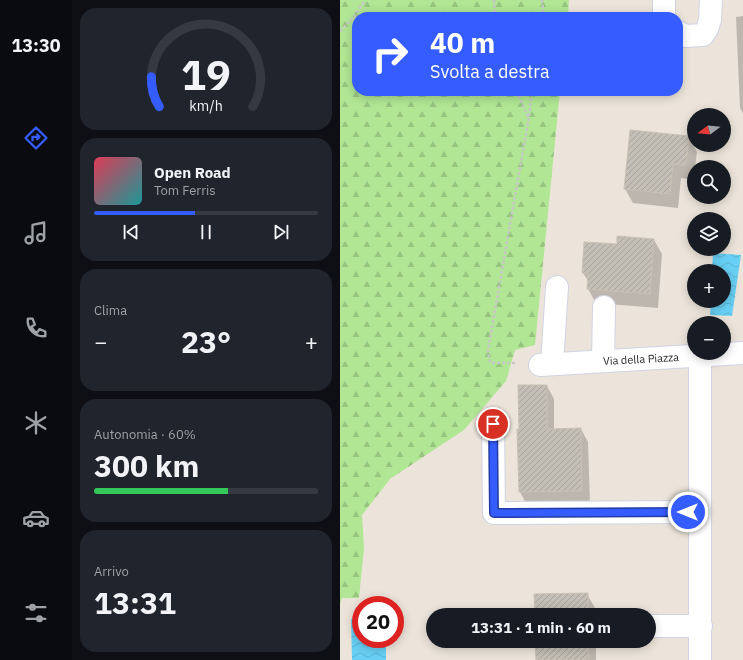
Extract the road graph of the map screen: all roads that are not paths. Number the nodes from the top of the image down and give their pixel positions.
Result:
1 (664, 0) edge
2 (711, 0) edge
3 (664, 12) edge
4 (683, 34) edge
5 (557, 287) dead end
6 (604, 307) dead end
7 (743, 353) edge
8 (731, 354) edge
9 (687, 357) edge
10 (700, 360) edge
11 (603, 361) junction
12 (493, 424) dead end
13 (700, 512) junction
14 (656, 626) edge
15 (701, 626) junction
16 (700, 660) edge

1 - 3 street
2 - 4 street
5 - 11 street, Via della Piazza
6 - 11 street
7 - 8 street, Via della Piazza
9 - 11 street, Via della Piazza
10 - 13 street
12 - 13 street
13 - 15 street
14 - 15 street
15 - 16 street

